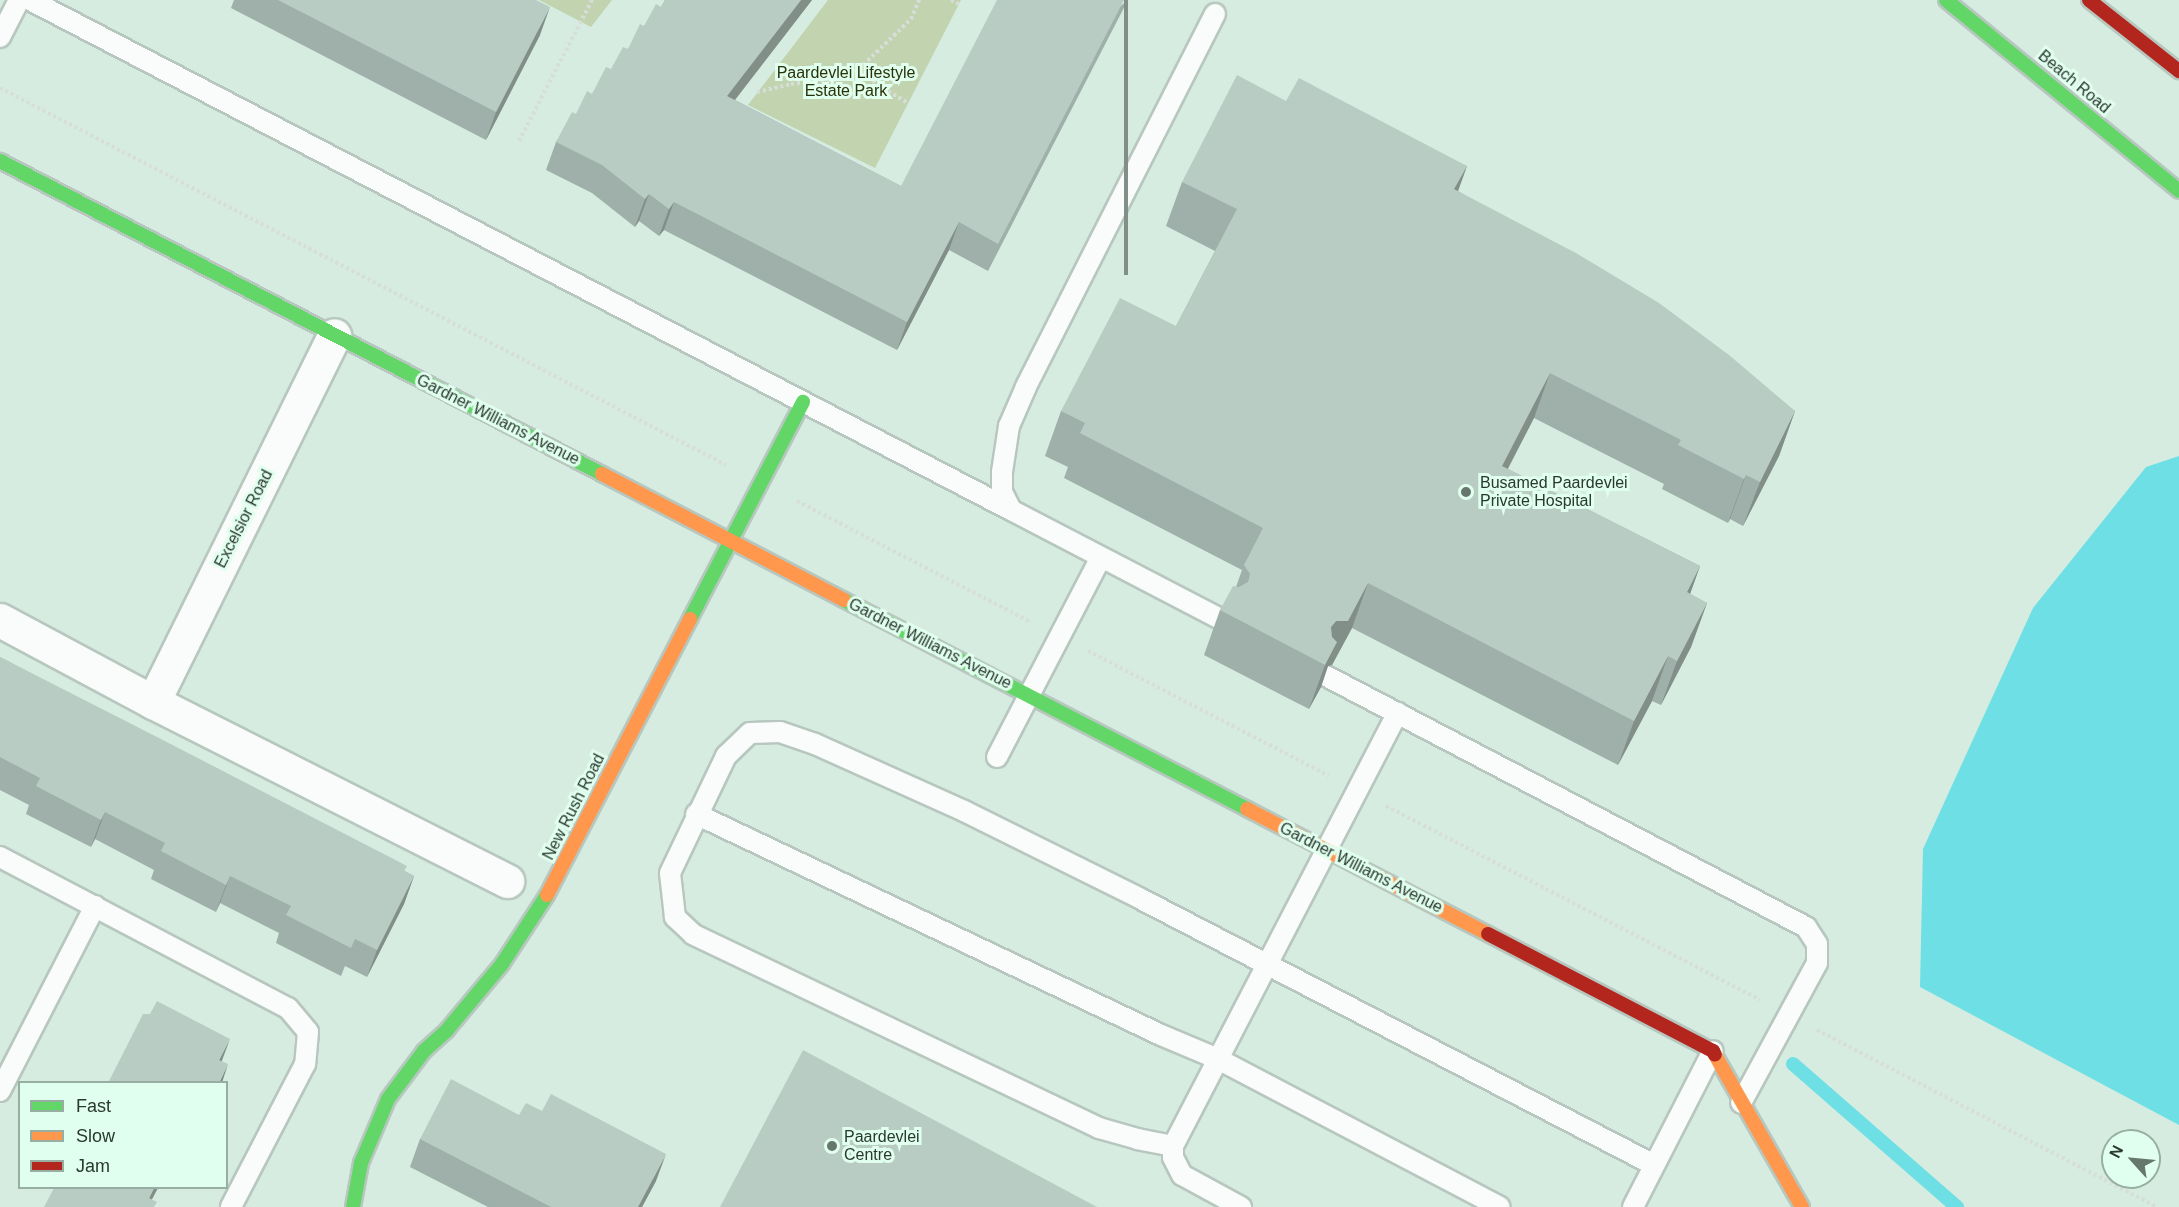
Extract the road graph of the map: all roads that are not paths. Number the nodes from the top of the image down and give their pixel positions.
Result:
1 (19, 0) edge
2 (30, 0) edge
3 (1946, 0) edge
4 (2089, 0) edge
5 (1215, 14) dead end
6 (0, 37) edge
7 (2179, 71) edge
8 (0, 161) edge
9 (2179, 191) edge
10 (334, 335) junction
11 (802, 402) junction
12 (1011, 510) junction
13 (731, 541) junction
14 (1101, 557) junction
15 (0, 620) edge
16 (1222, 620) dead end
17 (1326, 676) edge
18 (1028, 695) junction
19 (153, 702) junction
20 (1397, 713) junction
21 (997, 757) dead end
22 (696, 814) junction
23 (1326, 850) junction
24 (0, 857) edge
25 (507, 881) dead end
26 (95, 906) junction
27 (1267, 964) junction
28 (1713, 1051) junction
29 (1218, 1059) junction
30 (0, 1091) edge
31 (1741, 1103) junction
32 (1173, 1146) junction
33 (1654, 1165) junction
34 (1803, 1202) edge
35 (231, 1207) edge
36 (353, 1207) edge
37 (1241, 1207) edge
38 (1500, 1207) edge
39 (1632, 1207) edge

1 - 6 lane
2 - 11 lane
3 - 9 street, Beach Road
4 - 7 street
5 - 12 lane
8 - 10 street, Gardner Williams Avenue
10 - 13 street, Gardner Williams Avenue
10 - 19 street, Excelsior Road
11 - 12 lane
11 - 13 street, New Rush Road
12 - 14 lane
13 - 18 street, Gardner Williams Avenue
13 - 36 street, New Rush Road
14 - 16 lane
14 - 18 lane
15 - 19 street
17 - 20 lane
18 - 21 lane
18 - 23 street, Gardner Williams Avenue
19 - 25 street
20 - 23 lane
20 - 31 lane
22 - 27 lane
22 - 29 lane
22 - 32 lane
23 - 27 lane
23 - 28 street, Gardner Williams Avenue
24 - 26 lane
26 - 30 lane
26 - 35 lane
27 - 29 lane
27 - 33 lane
28 - 31 street
28 - 33 lane
29 - 32 lane
29 - 38 lane
31 - 34 street
32 - 37 lane
33 - 39 lane

